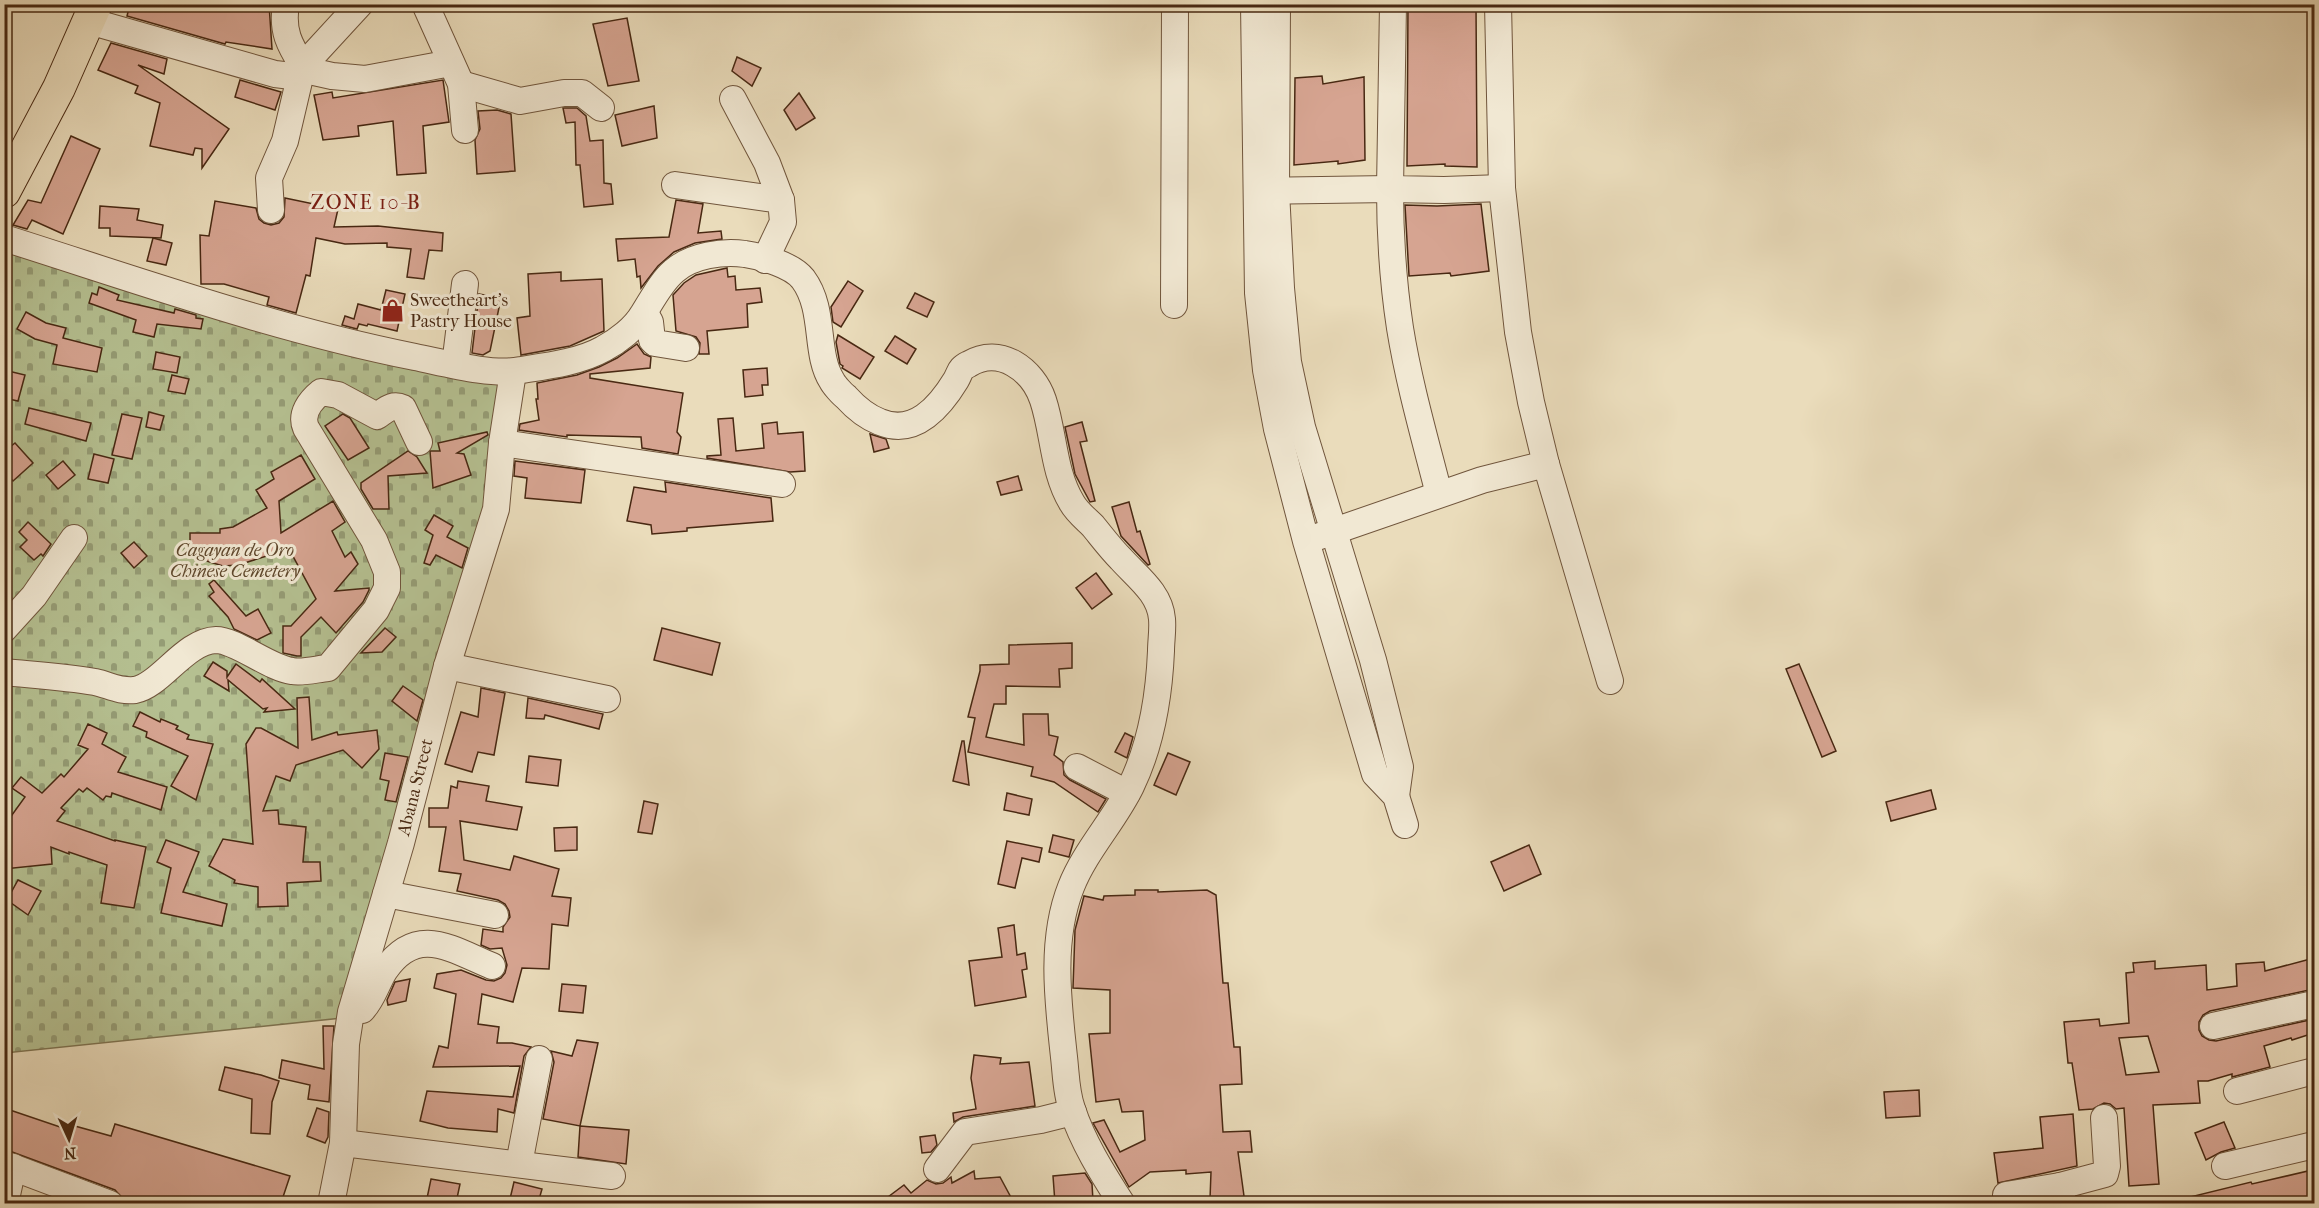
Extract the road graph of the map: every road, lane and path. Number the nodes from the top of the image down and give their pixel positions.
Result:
1 (286, 4) edge
2 (360, 4) edge
3 (425, 4) edge
4 (1175, 4) edge
5 (1254, 4) edge
6 (1277, 4) edge
7 (1393, 4) edge
8 (1498, 4) edge
9 (93, 13) edge
10 (302, 73) junction
11 (456, 73) junction
12 (733, 99) dead end
13 (601, 108) dead end
14 (465, 130) dead end
15 (675, 185) dead end
16 (1502, 188) junction
17 (1390, 189) junction
18 (1266, 191) junction
19 (4, 192) edge
20 (781, 200) junction
21 (271, 210) dead end
22 (4, 238) edge
23 (765, 260) junction
24 (465, 284) dead end
25 (1174, 305) dead end
26 (645, 313) junction
27 (686, 348) dead end
28 (455, 365) junction
29 (1277, 366) junction
30 (513, 372) junction
31 (419, 442) dead end
32 (502, 443) junction
33 (1546, 464) junction
34 (782, 484) dead end
35 (1439, 494) junction
36 (1332, 532) junction
37 (74, 538) dead end
38 (1305, 541) junction
39 (4, 629) edge
40 (447, 666) junction
41 (4, 672) edge
42 (1610, 681) dead end
43 (607, 699) dead end
44 (1077, 767) dead end
45 (1127, 793) junction
46 (1396, 796) junction
47 (1405, 825) dead end
48 (386, 894) junction
49 (495, 915) dead end
50 (492, 966) dead end
51 (2314, 1004) edge
52 (350, 1017) junction
53 (2213, 1026) dead end
54 (539, 1059) dead end
55 (2314, 1071) edge
56 (2237, 1090) dead end
57 (1072, 1112) junction
58 (2104, 1118) dead end
59 (344, 1143) junction
60 (2314, 1144) edge
61 (519, 1164) junction
62 (9, 1165) edge
63 (2226, 1166) dead end
64 (937, 1168) dead end
65 (612, 1176) dead end
66 (2006, 1195) dead end
67 (2061, 1195) edge
68 (5, 1203) edge
69 (110, 1203) edge
70 (331, 1203) edge
71 (1122, 1203) edge

1 - 10 street
2 - 10 street
3 - 11 street
4 - 25 street
5 - 18 street
6 - 18 street
7 - 17 street
8 - 16 street
9 - 10 street
9 - 19 main road
10 - 11 street
10 - 21 street
11 - 13 street
11 - 14 street
12 - 20 street
15 - 20 street
16 - 17 street
16 - 33 street
17 - 18 street
17 - 35 street
18 - 29 street
20 - 23 street
22 - 28 street
23 - 26 street
23 - 45 street
24 - 28 street
26 - 27 street
26 - 30 street
28 - 30 street
29 - 36 street
29 - 38 street
30 - 32 street, Abana Street
31 - 41 street
32 - 34 street
32 - 40 street, Abana Street
33 - 35 street
33 - 42 street
35 - 36 street
36 - 38 street
36 - 46 street
37 - 39 street
38 - 46 street
40 - 43 street
40 - 48 street, Abana Street
44 - 45 street
45 - 57 street
46 - 47 street
48 - 49 street
48 - 52 street, Abana Street
50 - 52 street
51 - 53 street
52 - 59 street, Abana Street
54 - 61 street
55 - 56 street
57 - 64 street
57 - 71 street
58 - 67 street
59 - 61 street
59 - 70 street, Abana Street
60 - 63 street
61 - 65 street
62 - 68 street
62 - 69 street
66 - 67 street

